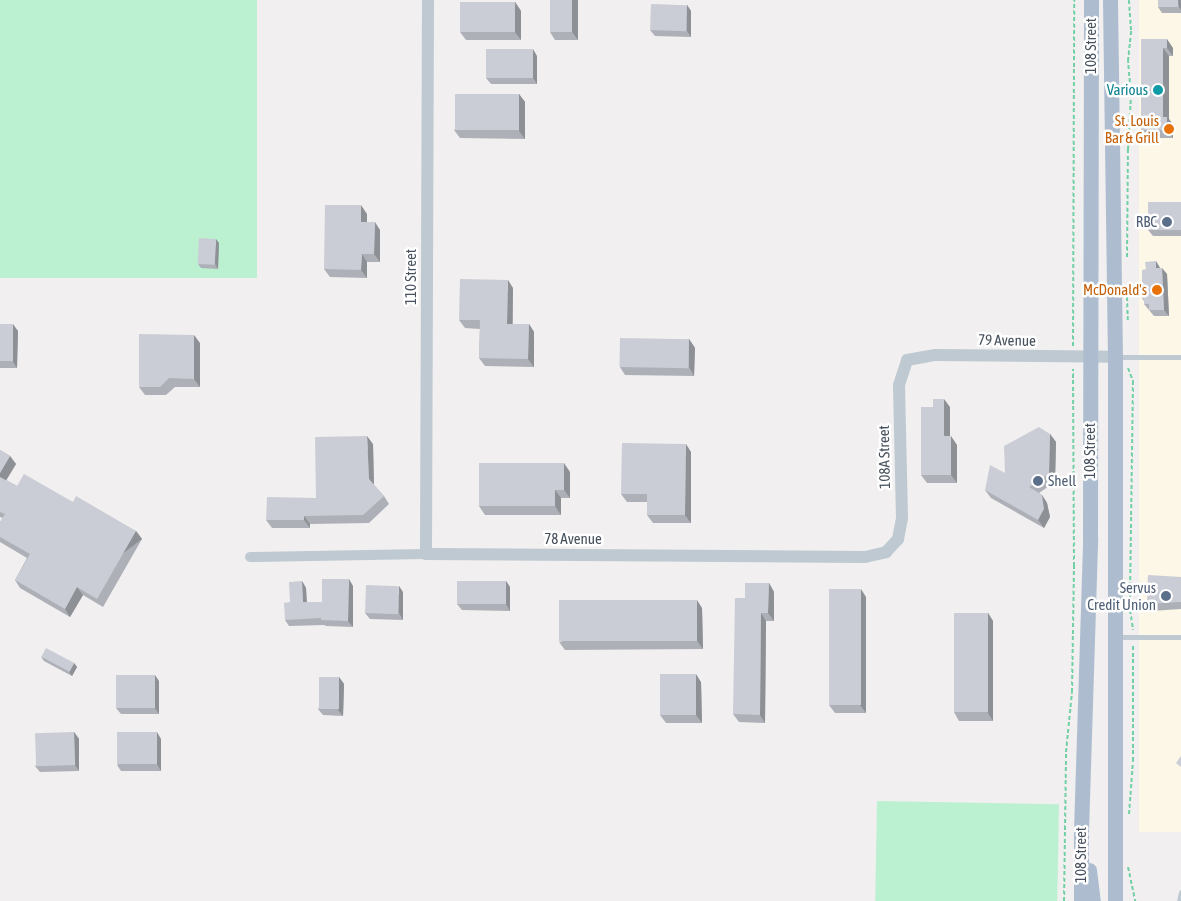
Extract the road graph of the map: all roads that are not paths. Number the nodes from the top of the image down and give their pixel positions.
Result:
1 (428, 0) edge
2 (1091, 0) edge
3 (1111, 2) edge
4 (1090, 357) junction
5 (1119, 357) junction
6 (1181, 357) edge
7 (905, 367) joint
8 (893, 545) joint
9 (426, 554) junction
10 (250, 557) dead end
11 (1115, 636) junction
12 (1181, 636) edge
13 (1082, 799) junction
14 (1181, 892) edge
15 (1081, 901) edge
16 (1093, 901) edge
17 (1115, 901) edge
18 (1180, 901) edge

1 - 9 street, 110 Street
2 - 4 main road, 108 Street
3 - 5 main road, 108 Street
4 - 5 street, 79 Avenue
4 - 7 street, 79 Avenue
4 - 13 main road, 108 Street
5 - 6 lane
5 - 11 main road, 108 Street
7 - 8 street, 108A Street
8 - 9 street, 78 Avenue
9 - 10 street, 78 Avenue
11 - 12 lane
11 - 17 main road, 108 Street
13 - 15 main road, 108 Street
13 - 16 main road
14 - 18 lane

